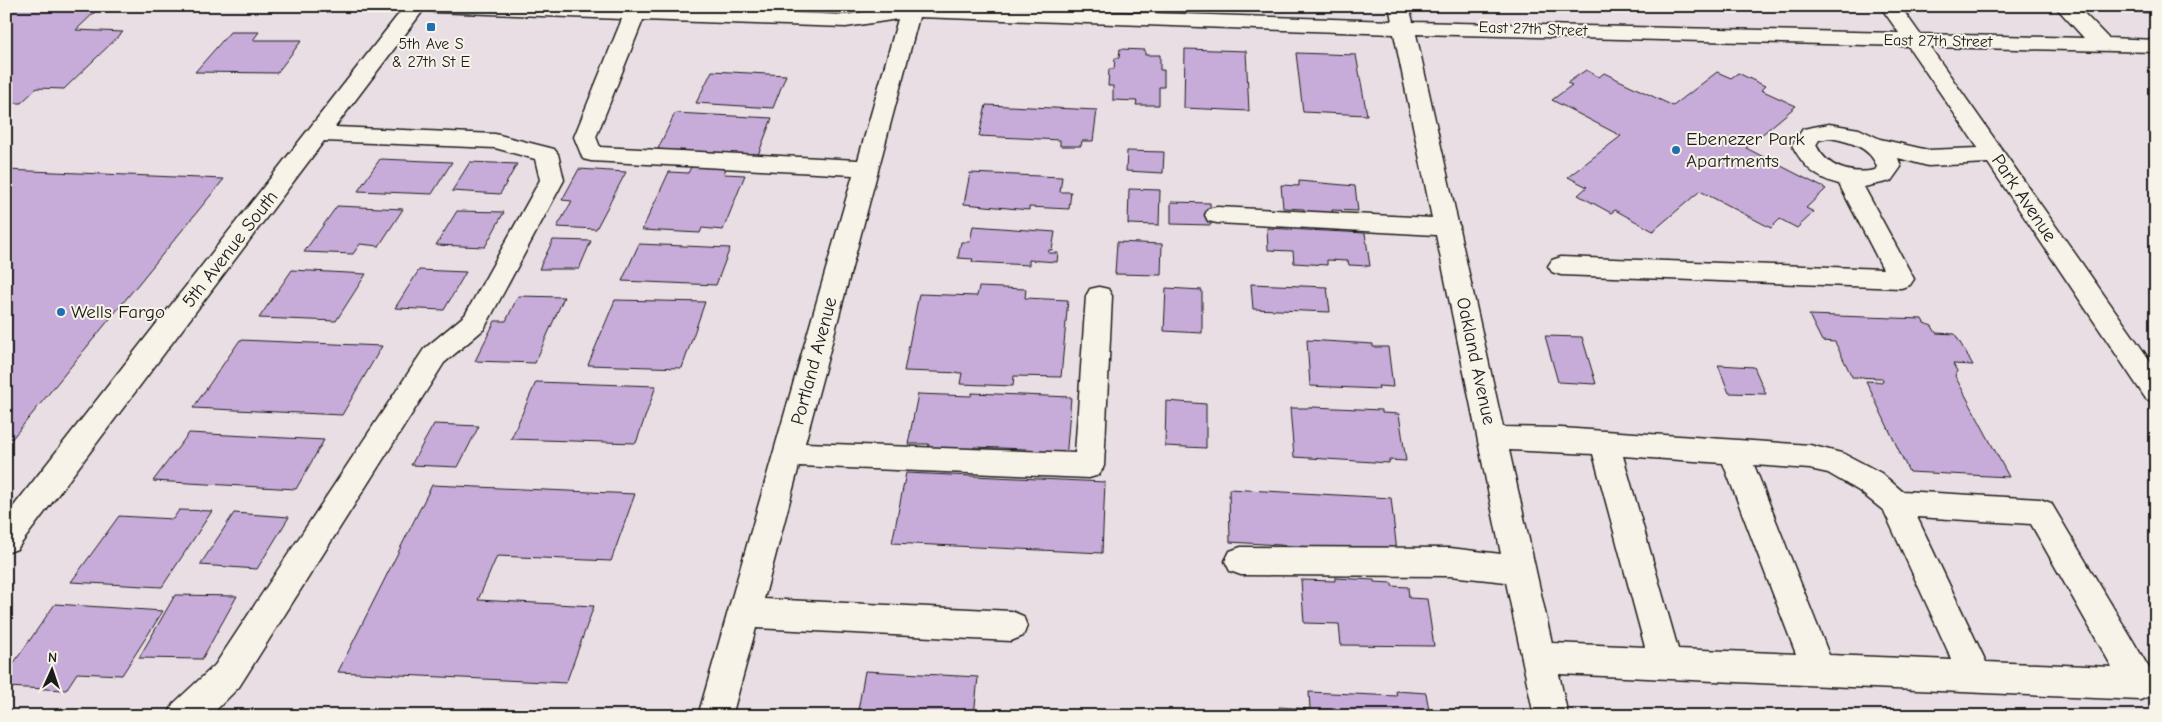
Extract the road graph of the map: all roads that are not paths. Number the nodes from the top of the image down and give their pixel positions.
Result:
1 (416, 6) edge
2 (434, 6) edge
3 (1890, 6) edge
4 (2065, 6) edge
5 (904, 8) edge
6 (1166, 12) edge
7 (635, 13) junction
8 (1402, 17) edge
9 (1914, 40) junction
10 (2102, 44) junction
11 (2156, 46) edge
12 (318, 134) junction
13 (1872, 144) junction
14 (1996, 155) junction
15 (867, 168) junction
16 (1848, 179) junction
17 (1217, 215) dead end
18 (1448, 228) junction
19 (1561, 266) dead end
20 (1099, 296) dead end
21 (2156, 391) edge
22 (1492, 438) junction
23 (1605, 444) junction
24 (1734, 452) junction
25 (788, 454) junction
26 (1895, 503) junction
27 (6, 540) edge
28 (1241, 561) dead end
29 (1520, 570) junction
30 (744, 613) junction
31 (1011, 626) dead end
32 (1539, 658) junction
33 (1666, 664) junction
34 (1819, 671) junction
35 (1977, 678) junction
36 (185, 716) edge
37 (715, 716) edge
38 (1551, 716) edge

1 - 12 street, 5th Avenue South
2 - 7 street, East 27th Street
3 - 9 street, Park Avenue
4 - 10 street
5 - 6 street, East 27th Street
5 - 7 street, East 27th Street
5 - 15 street, Portland Avenue
6 - 8 street, East 27th Street
7 - 15 street
8 - 9 street, East 27th Street
8 - 18 street, Oakland Avenue
9 - 10 street, East 27th Street
9 - 14 street, Park Avenue
10 - 11 street, East 27th Street
12 - 27 street, 5th Avenue South
12 - 36 street
13 - 14 street
13 - 16 street
13 - 16 street
14 - 21 street, Park Avenue
15 - 25 street, Portland Avenue
16 - 19 street
17 - 18 street
18 - 22 street, Oakland Avenue
20 - 25 street
22 - 23 street
22 - 29 street, Oakland Avenue
23 - 24 street
23 - 33 street
24 - 26 street
24 - 34 street
25 - 30 street, Portland Avenue
26 - 35 street
26 - 35 street
28 - 29 street
29 - 32 street, Oakland Avenue
30 - 31 street
30 - 37 street, Portland Avenue
32 - 33 street
32 - 38 street, Oakland Avenue
33 - 34 street
34 - 35 street

